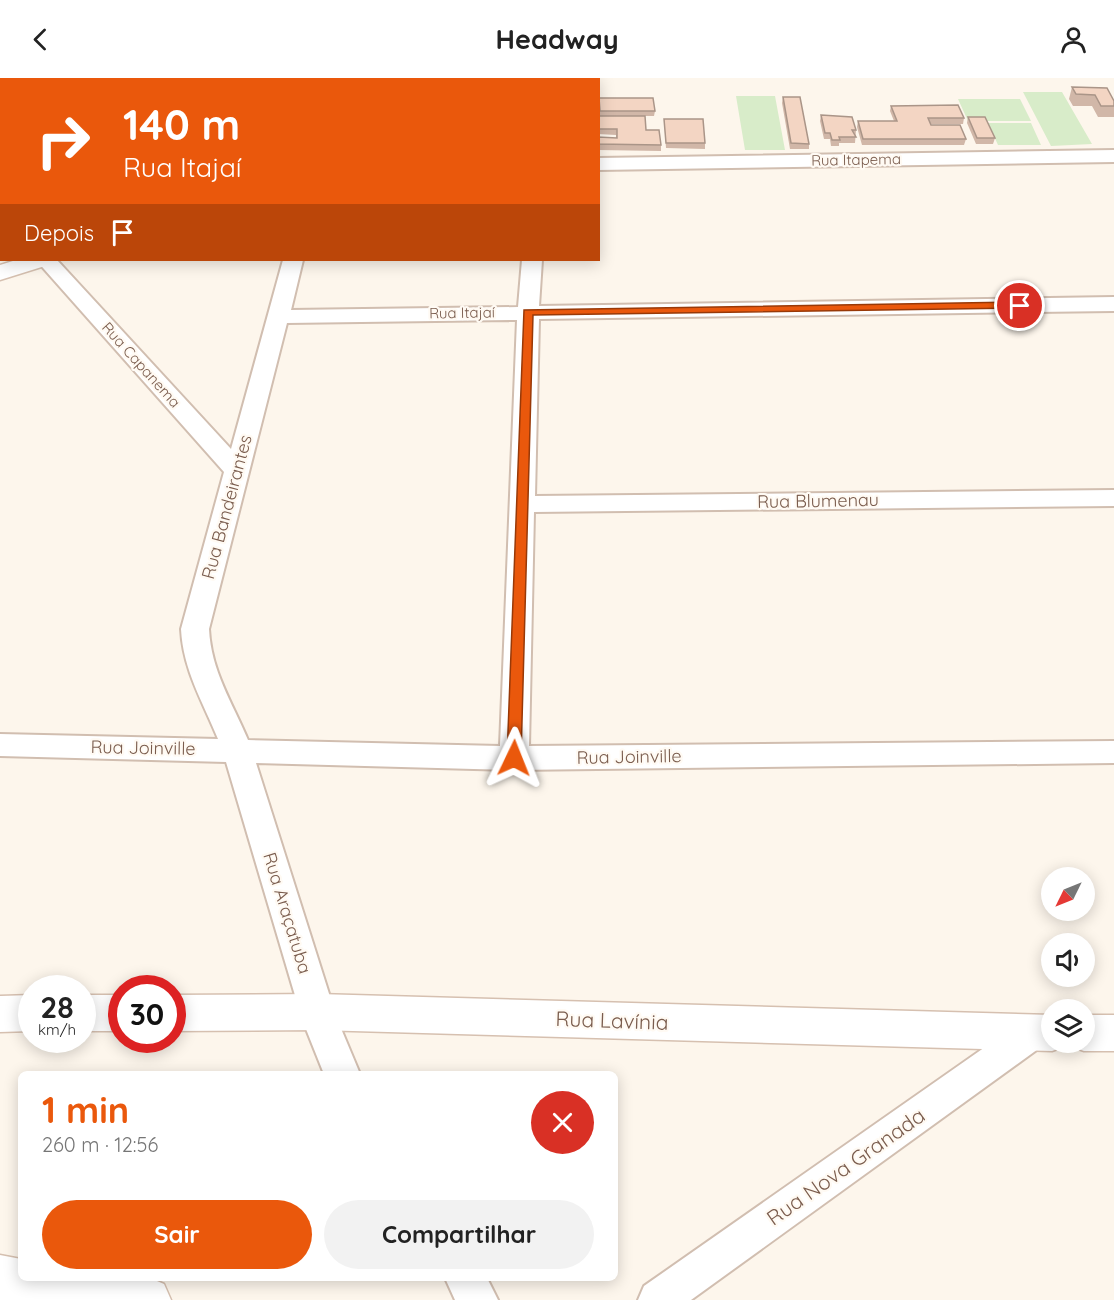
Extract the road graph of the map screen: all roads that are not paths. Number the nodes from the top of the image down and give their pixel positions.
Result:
1 (1114, 156) edge
2 (600, 164) edge
3 (36, 261) edge
4 (47, 261) edge
5 (293, 261) edge
6 (532, 261) edge
7 (0, 273) edge
8 (1114, 304) edge
9 (528, 312) junction
10 (278, 317) junction
11 (237, 471) junction
12 (1114, 498) edge
13 (522, 504) junction
14 (0, 745) edge
15 (237, 750) junction
16 (1114, 752) edge
17 (514, 758) junction
18 (318, 1012) junction
19 (186, 1013) edge
20 (0, 1014) edge
21 (18, 1014) edge
22 (1041, 1033) edge
23 (1095, 1033) edge
24 (1114, 1033) edge
25 (1041, 1034) edge
26 (340, 1071) edge
27 (0, 1278) edge
28 (18, 1281) edge
29 (20, 1281) edge
30 (466, 1281) edge
31 (148, 1300) edge
32 (478, 1300) edge
33 (658, 1300) edge

1 - 2 street, Rua Itapema
3 - 7 street
4 - 11 street, Rua Capanema
5 - 10 street, Rua Bandeirantes
6 - 9 street
8 - 9 street, Rua Itajaí
9 - 10 street, Rua Itajaí
9 - 13 street
10 - 11 street, Rua Bandeirantes
11 - 15 street, Rua Bandeirantes
12 - 13 street, Rua Blumenau
13 - 17 street
14 - 15 street, Rua Joinville
15 - 17 street, Rua Joinville
15 - 18 street, Rua Araçatuba
16 - 17 street, Rua Joinville
18 - 19 street, Rua Lavínia
18 - 22 street, Rua Lavínia
18 - 26 street, Rua Araçatuba
20 - 21 street
23 - 24 street
25 - 33 street, Rua Nova Granada
27 - 28 street
29 - 31 street
30 - 32 street

